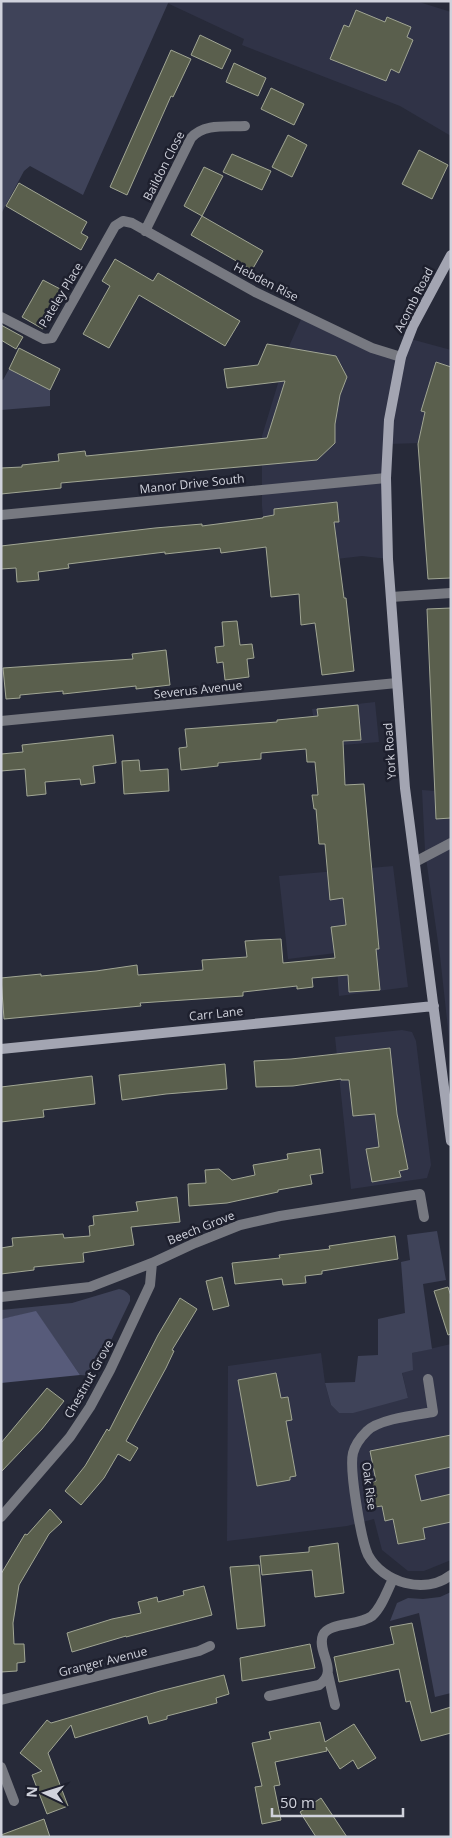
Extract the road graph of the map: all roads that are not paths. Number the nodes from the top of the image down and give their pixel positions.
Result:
1 (246, 126) dead end
2 (123, 221) joint
3 (145, 231) junction
4 (451, 255) edge
5 (1, 317) edge
6 (401, 357) junction
7 (386, 478) junction
8 (1, 515) edge
9 (451, 593) edge
10 (390, 597) junction
11 (397, 683) junction
12 (1, 721) edge
13 (451, 843) edge
14 (415, 862) junction
15 (434, 1006) junction
16 (1, 1049) edge
17 (447, 1073) edge
18 (451, 1141) edge
19 (424, 1217) dead end
20 (152, 1263) junction
21 (1, 1297) edge
22 (428, 1379) dead end
23 (1, 1517) edge
24 (451, 1575) edge
25 (393, 1579) junction
26 (210, 1646) dead end
27 (328, 1673) junction
28 (269, 1696) dead end
29 (1, 1700) edge
30 (335, 1705) dead end
31 (1, 1767) edge
32 (14, 1801) dead end

1 - 3 street, Baildon Close
2 - 3 street, Hebden Rise
2 - 5 street, Pateley Place
3 - 6 street, Hebden Rise
4 - 6 main road, Acomb Road
6 - 7 main road, York Road
7 - 8 street, Manor Drive South
7 - 10 main road, York Road
9 - 10 street
10 - 11 main road, York Road
11 - 12 street, Severus Avenue
11 - 14 main road, York Road
13 - 14 street
14 - 15 main road, York Road
15 - 16 main road, Carr Lane
15 - 17 main road, York Road
17 - 18 main road, York Road
19 - 20 street, Beech Grove
20 - 21 street, Beech Grove
20 - 23 street, Chestnut Grove
22 - 25 street, Oak Rise
24 - 25 street, Oak Rise
25 - 27 street
26 - 29 street, Granger Avenue
27 - 28 street
27 - 30 street
31 - 32 street

